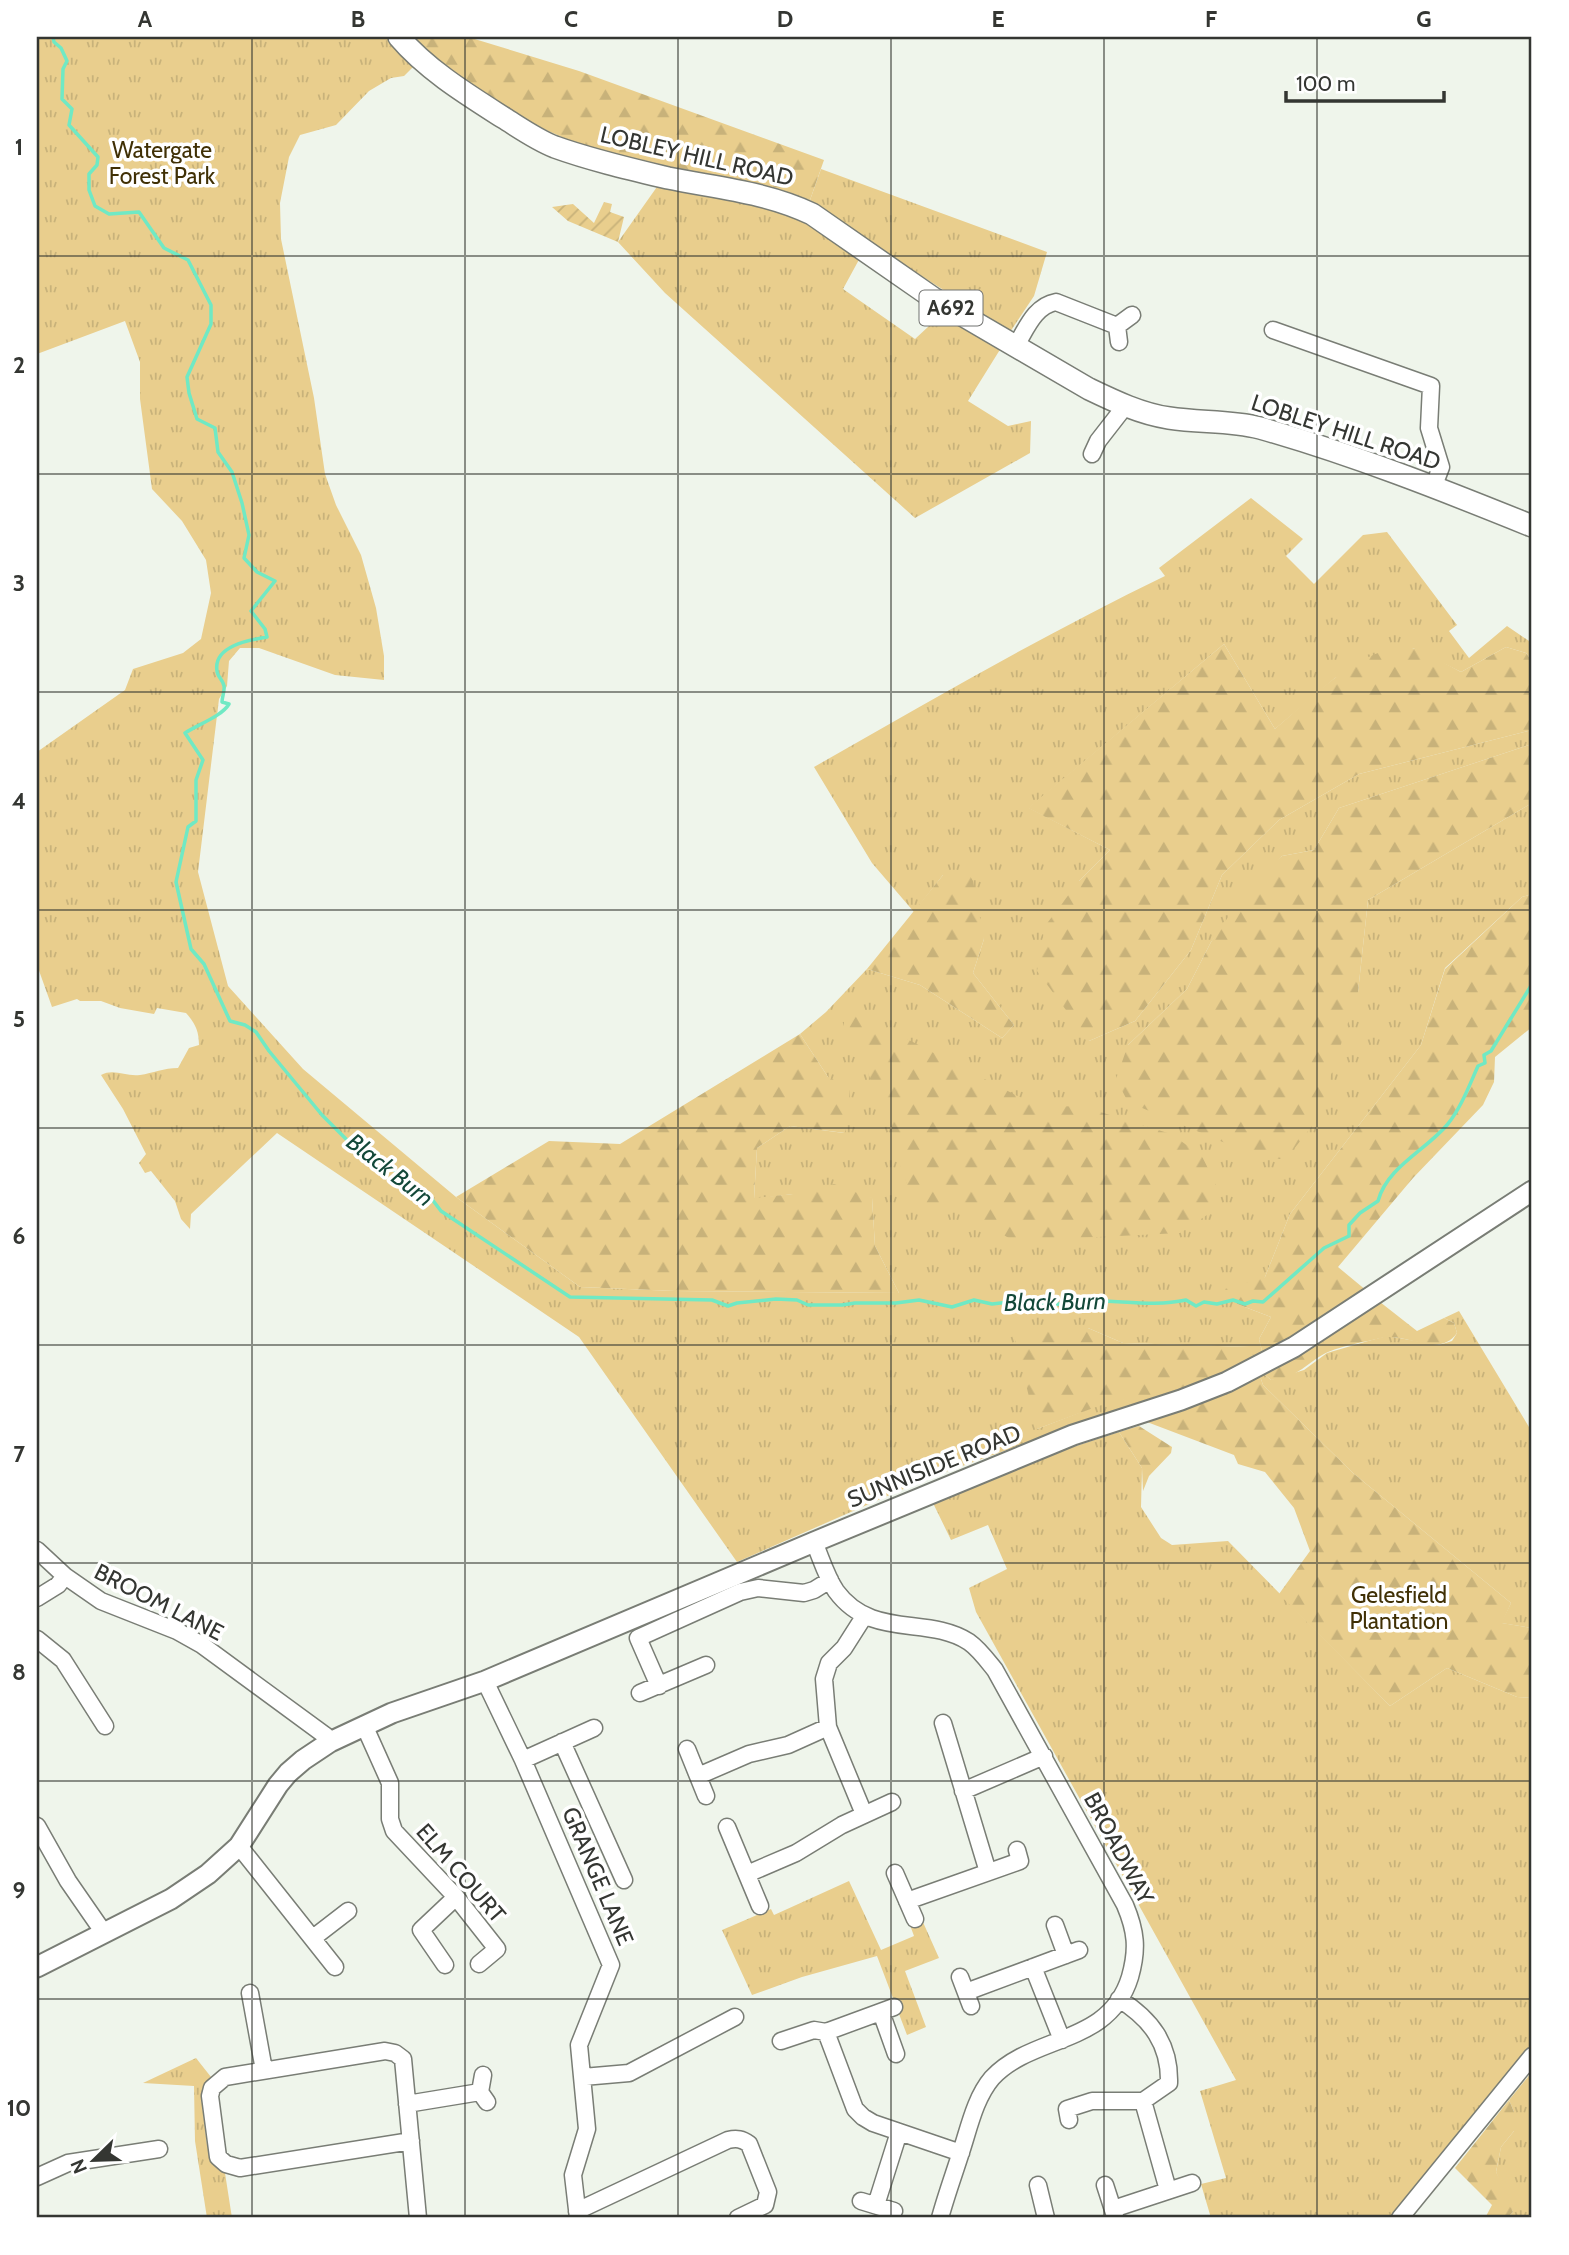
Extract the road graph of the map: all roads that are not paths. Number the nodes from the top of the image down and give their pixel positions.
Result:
1 (399, 37) edge
2 (1132, 315) dead end
3 (1273, 330) dead end
4 (1015, 347) junction
5 (1126, 405) junction
6 (1092, 454) dead end
7 (1433, 488) junction
8 (1532, 526) edge
9 (1532, 1191) edge
10 (814, 1542) junction
11 (37, 1549) edge
12 (65, 1576) junction
13 (830, 1580) junction
14 (37, 1598) edge
15 (865, 1615) junction
16 (37, 1639) edge
17 (706, 1665) dead end
18 (485, 1681) junction
19 (659, 1686) junction
20 (640, 1693) dead end
21 (943, 1723) dead end
22 (364, 1725) junction
23 (105, 1726) dead end
24 (828, 1727) junction
25 (594, 1728) dead end
26 (330, 1742) junction
27 (562, 1742) junction
28 (687, 1749) dead end
29 (1044, 1756) junction
30 (523, 1760) junction
31 (698, 1776) junction
32 (963, 1791) junction
33 (706, 1796) dead end
34 (892, 1802) dead end
35 (864, 1814) junction
36 (37, 1827) edge
37 (727, 1827) dead end
38 (239, 1846) junction
39 (1017, 1850) dead end
40 (988, 1872) junction
41 (895, 1873) dead end
42 (747, 1874) junction
43 (624, 1880) dead end
44 (456, 1897) junction
45 (907, 1900) junction
46 (760, 1906) dead end
47 (348, 1911) dead end
48 (915, 1919) dead end
49 (1055, 1925) dead end
50 (104, 1933) junction
51 (313, 1938) junction
52 (444, 1959) dead end
53 (479, 1964) dead end
54 (37, 1966) edge
55 (335, 1967) dead end
56 (1034, 1967) junction
57 (966, 1992) dead end
58 (250, 1993) dead end
59 (1119, 1999) junction
60 (735, 2017) dead end
61 (826, 2032) junction
62 (1062, 2040) junction
63 (781, 2041) dead end
64 (896, 2054) dead end
65 (1532, 2056) edge
66 (264, 2070) junction
67 (483, 2075) dead end
68 (583, 2077) junction
69 (1143, 2101) junction
70 (407, 2104) junction
71 (1069, 2120) dead end
72 (899, 2132) junction
73 (411, 2141) junction
74 (159, 2149) dead end
75 (961, 2152) junction
76 (37, 2177) edge
77 (1192, 2183) dead end
78 (1038, 2185) dead end
79 (1105, 2185) dead end
80 (1168, 2190) junction
81 (894, 2211) dead end
82 (1115, 2213) edge
83 (577, 2215) edge
84 (732, 2217) edge
85 (418, 2218) edge
86 (940, 2218) edge
87 (1046, 2218) edge
88 (1400, 2218) edge

1 - 4 highway, LOBLEY HILL ROAD / A692
2 - 4 street
3 - 7 street
4 - 5 highway, LOBLEY HILL ROAD / A692
5 - 6 street
5 - 7 highway, LOBLEY HILL ROAD / A692
7 - 8 highway, LOBLEY HILL ROAD / A692
9 - 10 main road, SUNNISIDE ROAD
10 - 13 street, BROADWAY
10 - 18 main road, SUNNISIDE ROAD
11 - 12 street, BROOM LANE
12 - 14 street
12 - 26 street, BROOM LANE
13 - 15 street, BROADWAY
13 - 19 street
15 - 24 street
15 - 29 street, BROADWAY
16 - 23 street
17 - 19 street
18 - 22 main road, SUNNISIDE ROAD
18 - 30 street, GRANGE LANE
19 - 20 street
21 - 32 street
22 - 26 main road, SUNNISIDE ROAD
22 - 44 street, ELM COURT
24 - 31 street
24 - 35 street
25 - 27 street
26 - 38 main road, SUNNISIDE ROAD
27 - 30 street
27 - 43 street
28 - 31 street
29 - 32 street
29 - 59 street, BROADWAY
30 - 68 street, GRANGE LANE
31 - 33 street
32 - 40 street
34 - 35 street
35 - 42 street
36 - 50 street
37 - 42 street
38 - 50 main road, SUNNISIDE ROAD
38 - 51 street
39 - 40 street
40 - 45 street
41 - 45 street
42 - 46 street
44 - 52 street
44 - 53 street, ELM COURT
45 - 48 street
47 - 51 street
49 - 56 street
50 - 54 main road, SUNNISIDE ROAD
51 - 55 street
56 - 57 street
56 - 62 street
58 - 66 street
59 - 62 street, BROADWAY
59 - 69 street
60 - 68 street
61 - 63 street
61 - 64 street
61 - 72 street
62 - 75 street, BROADWAY
65 - 88 street
66 - 70 street
66 - 73 street
67 - 70 street
68 - 83 street, GRANGE LANE
69 - 71 street
69 - 80 street
70 - 73 street
72 - 75 street
72 - 81 street
73 - 85 street
74 - 76 street
75 - 86 street, BROADWAY
77 - 80 street
78 - 87 street
79 - 82 street
80 - 82 street
83 - 84 street

